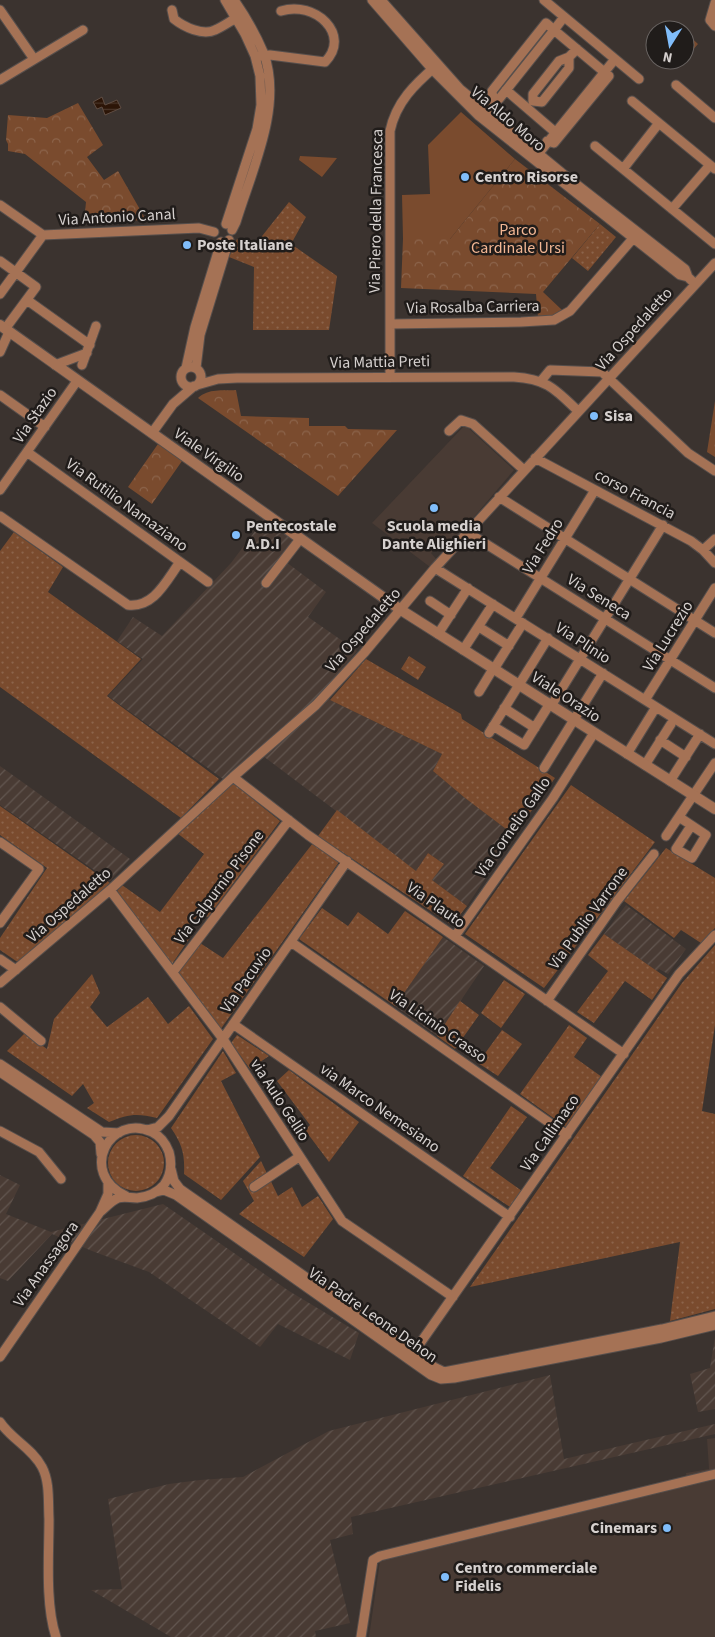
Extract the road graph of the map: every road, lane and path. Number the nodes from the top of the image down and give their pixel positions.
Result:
1 (225, 0) edge
2 (234, 0) edge
3 (372, 0) edge
4 (381, 0) edge
5 (544, 0) edge
6 (715, 3) edge
7 (0, 10) edge
8 (172, 10) dead end
9 (281, 11) dead end
10 (564, 17) junction
11 (236, 18) junction
12 (715, 26) edge
13 (83, 30) dead end
14 (554, 30) junction
15 (577, 49) junction
16 (260, 56) junction
17 (34, 59) junction
18 (615, 60) junction
19 (435, 67) junction
20 (604, 72) junction
21 (639, 79) dead end
22 (0, 80) edge
23 (676, 85) dead end
24 (506, 90) junction
25 (493, 99) junction
26 (632, 101) dead end
27 (530, 105) junction
28 (481, 113) junction
29 (715, 118) edge
30 (659, 123) junction
31 (555, 132) junction
32 (547, 142) junction
33 (595, 146) dead end
34 (535, 156) junction
35 (712, 167) edge
36 (623, 169) junction
37 (0, 205) edge
38 (672, 209) junction
39 (229, 227) junction
40 (214, 232) junction
41 (43, 235) junction
42 (636, 236) junction
43 (225, 241) junction
44 (715, 244) edge
45 (0, 261) edge
46 (715, 263) edge
47 (16, 272) junction
48 (696, 284) junction
49 (0, 294) edge
50 (27, 300) junction
51 (390, 324) junction
52 (96, 326) dead end
53 (5, 329) edge
54 (88, 349) junction
55 (0, 352) edge
56 (55, 365) junction
57 (82, 365) dead end
58 (194, 369) junction
59 (390, 376) junction
60 (182, 378) junction
61 (218, 379) junction
62 (609, 379) junction
63 (77, 381) junction
64 (541, 381) junction
65 (195, 386) junction
66 (0, 395) edge
67 (173, 404) junction
68 (578, 411) junction
69 (46, 427) junction
70 (449, 431) dead end
71 (152, 434) junction
72 (28, 452) junction
73 (535, 458) junction
74 (524, 470) junction
75 (715, 471) edge
76 (0, 490) edge
77 (595, 490) junction
78 (499, 497) junction
79 (0, 516) edge
80 (664, 525) junction
81 (467, 532) junction
82 (300, 538) junction
83 (565, 539) junction
84 (715, 539) edge
85 (703, 550) junction
86 (180, 562) junction
87 (715, 563) edge
88 (435, 568) junction
89 (541, 578) junction
90 (630, 580) junction
91 (208, 582) dead end
92 (266, 583) dead end
93 (468, 588) junction
94 (715, 588) edge
95 (430, 602) dead end
96 (493, 604) junction
97 (401, 610) junction
98 (451, 615) junction
99 (605, 619) junction
100 (695, 620) junction
101 (519, 621) junction
102 (478, 626) junction
103 (715, 633) edge
104 (438, 634) junction
105 (548, 638) junction
106 (509, 646) junction
107 (463, 650) junction
108 (580, 659) junction
109 (670, 660) junction
110 (494, 669) junction
111 (603, 673) junction
112 (519, 685) junction
113 (715, 688) edge
114 (479, 692) dead end
115 (646, 700) junction
116 (550, 705) junction
117 (656, 707) junction
118 (504, 708) junction
119 (573, 720) junction
120 (671, 724) dead end
121 (535, 728) junction
122 (594, 733) junction
123 (700, 734) junction
124 (660, 740) junction
125 (715, 744) edge
126 (627, 754) junction
127 (686, 757) junction
128 (715, 762) edge
129 (645, 766) junction
130 (544, 768) dead end
131 (712, 773) edge
132 (233, 777) junction
133 (670, 781) junction
134 (693, 795) junction
135 (715, 809) edge
136 (678, 817) junction
137 (289, 820) junction
138 (691, 826) dead end
139 (666, 836) dead end
140 (0, 842) edge
141 (654, 854) dead end
142 (347, 861) junction
143 (110, 890) junction
144 (0, 923) edge
145 (715, 935) edge
146 (455, 936) junction
147 (291, 942) junction
148 (0, 959) edge
149 (16, 970) junction
150 (173, 972) junction
151 (0, 983) edge
152 (547, 1001) junction
153 (0, 1007) edge
154 (233, 1024) junction
155 (223, 1039) junction
156 (41, 1041) dead end
157 (624, 1054) junction
158 (0, 1064) edge
159 (0, 1072) edge
160 (169, 1116) junction
161 (146, 1130) junction
162 (0, 1131) edge
163 (119, 1133) junction
164 (567, 1135) junction
165 (168, 1149) junction
166 (299, 1157) junction
167 (101, 1164) junction
168 (170, 1169) junction
169 (61, 1179) dead end
170 (108, 1184) junction
171 (254, 1187) dead end
172 (156, 1192) junction
173 (126, 1196) junction
174 (100, 1212) junction
175 (510, 1217) junction
176 (453, 1297) junction
177 (715, 1316) edge
178 (715, 1325) edge
179 (414, 1352) junction
180 (0, 1357) edge
181 (0, 1422) edge
182 (0, 1432) edge
183 (12, 1437) junction
184 (715, 1474) edge
185 (56, 1637) edge
186 (361, 1637) edge

1 - 11 street
2 - 16 street
3 - 19 street
4 - 19 street
5 - 10 street
6 - 12 street
7 - 17 street
8 - 11 street
9 - 16 street
10 - 14 street
10 - 18 street
11 - 16 street
13 - 17 street
14 - 15 street
14 - 24 street
14 - 25 street
15 - 20 street
15 - 27 street
16 - 39 street
17 - 22 street
18 - 20 street
18 - 21 street
19 - 28 street, Via Aldo Moro
19 - 51 street, Via Piero della Francesca
20 - 31 street
20 - 32 street
23 - 29 street
24 - 25 street
24 - 27 street
25 - 28 street
26 - 30 street
27 - 31 street
28 - 34 street, Via Aldo Moro
30 - 35 street
30 - 36 street
31 - 32 street
32 - 34 street
33 - 36 street
34 - 42 street, Via Aldo Moro
35 - 38 street
36 - 38 street
37 - 41 street, Via Antonio Canal
38 - 44 street
39 - 40 street
39 - 43 street
40 - 41 street, Via Antonio Canal
40 - 43 street
41 - 47 street
42 - 48 street, Via Aldo Moro
42 - 51 street, Via Rosalba Carriera
43 - 58 street
45 - 47 street
46 - 48 street, Via Ospedaletto
47 - 49 street
47 - 50 street
48 - 62 street, Via Ospedaletto
50 - 53 street
50 - 54 street
51 - 59 street, Via Piero della Francesca
52 - 54 street
53 - 55 street
53 - 56 street, Viale Virgilio
54 - 56 street
54 - 57 street
56 - 63 street, Viale Virgilio
58 - 60 street
58 - 61 street, Via Mattia Preti
58 - 65 street
59 - 61 street, Via Mattia Preti
59 - 64 street, Via Mattia Preti
60 - 65 street
60 - 67 street
61 - 65 street, Via Mattia Preti
62 - 64 street
62 - 68 street, Via Ospedaletto
62 - 75 street
63 - 69 street, Via Stazio
63 - 71 street, Viale Virgilio
64 - 68 street, Via Mattia Preti
65 - 67 street
66 - 69 street
67 - 71 street
68 - 73 street, Via Ospedaletto
69 - 72 street, Via Stazio
70 - 74 street
71 - 82 street, Viale Virgilio
72 - 76 street, Via Stazio
72 - 86 street, Via Rutilio Namaziano
73 - 74 street, Via Ospedaletto
73 - 77 street, corso Francia
74 - 78 street, Via Ospedaletto
77 - 80 street, corso Francia
77 - 83 street, Via Fedro
78 - 81 street, Via Ospedaletto
78 - 83 street
79 - 86 street
80 - 85 street, corso Francia
80 - 90 street
81 - 88 street, Via Ospedaletto
81 - 89 street, Via Seneca
82 - 92 street
82 - 97 street, Viale Virgilio
83 - 89 street, Via Fedro
83 - 90 street
84 - 85 street
85 - 87 street, corso Francia
86 - 91 street, Via Rutilio Namaziano
88 - 93 street, Via Plinio
88 - 97 street, Via Ospedaletto
89 - 99 street, Via Seneca
89 - 101 street, Via Fedro
90 - 99 street
90 - 100 street
93 - 96 street, Via Plinio
93 - 98 street
94 - 100 street, Via Lucrezio
95 - 98 street
96 - 101 street, Via Plinio
96 - 102 street
97 - 104 street, Viale Orazio
97 - 132 street, Via Ospedaletto
98 - 104 street
99 - 108 street
99 - 109 street, Via Seneca
100 - 103 street
100 - 109 street, Via Lucrezio
101 - 105 street, Via Plinio
101 - 106 street, Via Fedro
102 - 106 street
102 - 107 street
104 - 107 street, Viale Orazio
105 - 108 street, Via Plinio
105 - 112 street
106 - 110 street, Via Fedro
107 - 110 street, Viale Orazio
108 - 111 street, Via Plinio
108 - 116 street
109 - 113 street, Via Seneca
109 - 115 street, Via Lucrezio
110 - 112 street, Viale Orazio
110 - 114 street, Via Fedro
111 - 115 street, Via Plinio
111 - 119 street
112 - 116 street, Viale Orazio
112 - 118 street
115 - 117 street, Via Plinio
116 - 119 street, Viale Orazio
116 - 121 street
117 - 123 street, Via Plinio
117 - 126 street
118 - 121 street
118 - 121 street
119 - 122 street, Viale Orazio
119 - 130 street
120 - 124 street
122 - 126 street, Viale Orazio
122 - 146 street, Via Cornelio Gallo
123 - 125 street, Via Plinio
123 - 127 street
124 - 127 street
124 - 129 street
126 - 129 street, Viale Orazio
127 - 133 street
128 - 131 street
129 - 133 street, Viale Orazio
131 - 134 street
132 - 137 street, Via Plauto
132 - 143 street, Via Ospedaletto
133 - 134 street, Viale Orazio
134 - 135 street, Viale Orazio
134 - 136 street
136 - 138 street
136 - 139 street
137 - 142 street, Via Plauto
137 - 150 street, Via Calpurnio Pisone
140 - 144 street
141 - 152 street, Via Publio Varrone
142 - 146 street, Via Plauto
142 - 147 street, Via Pacuvio
143 - 149 street, Via Ospedaletto
143 - 150 street, via Aulo Gellio
145 - 157 street, Via Callimaco
146 - 152 street, Via Plauto
147 - 154 street, Via Pacuvio
147 - 164 street, Via Licinio Crasso
148 - 149 street
149 - 151 street, Via Ospedaletto
150 - 155 street, via Aulo Gellio
152 - 157 street, Via Plauto
153 - 156 street
154 - 155 street, Via Pacuvio
154 - 175 street, via Marco Nemesiano
155 - 160 street, Via Pacuvio
155 - 166 street, via Aulo Gellio
157 - 164 street, Via Callimaco
158 - 163 street
159 - 167 street
160 - 161 street, Via Pacuvio
160 - 165 street, Via Pacuvio
161 - 163 street
161 - 165 street
162 - 169 street
163 - 167 street
164 - 175 street, Via Callimaco
165 - 168 street
166 - 171 street
166 - 176 street, via Aulo Gellio
167 - 170 street
168 - 172 street
168 - 179 street, Via Padre Leone Dehon
170 - 173 street
170 - 174 street, Via Anassagora
172 - 173 street
172 - 178 street, Via Padre Leone Dehon
173 - 174 street, Via Anassagora
174 - 180 street, Via Anassagora
175 - 176 street, Via Callimaco
176 - 179 street, Via Callimaco
177 - 179 street, Via Padre Leone Dehon
181 - 183 street
182 - 183 street
183 - 185 street
184 - 186 street

